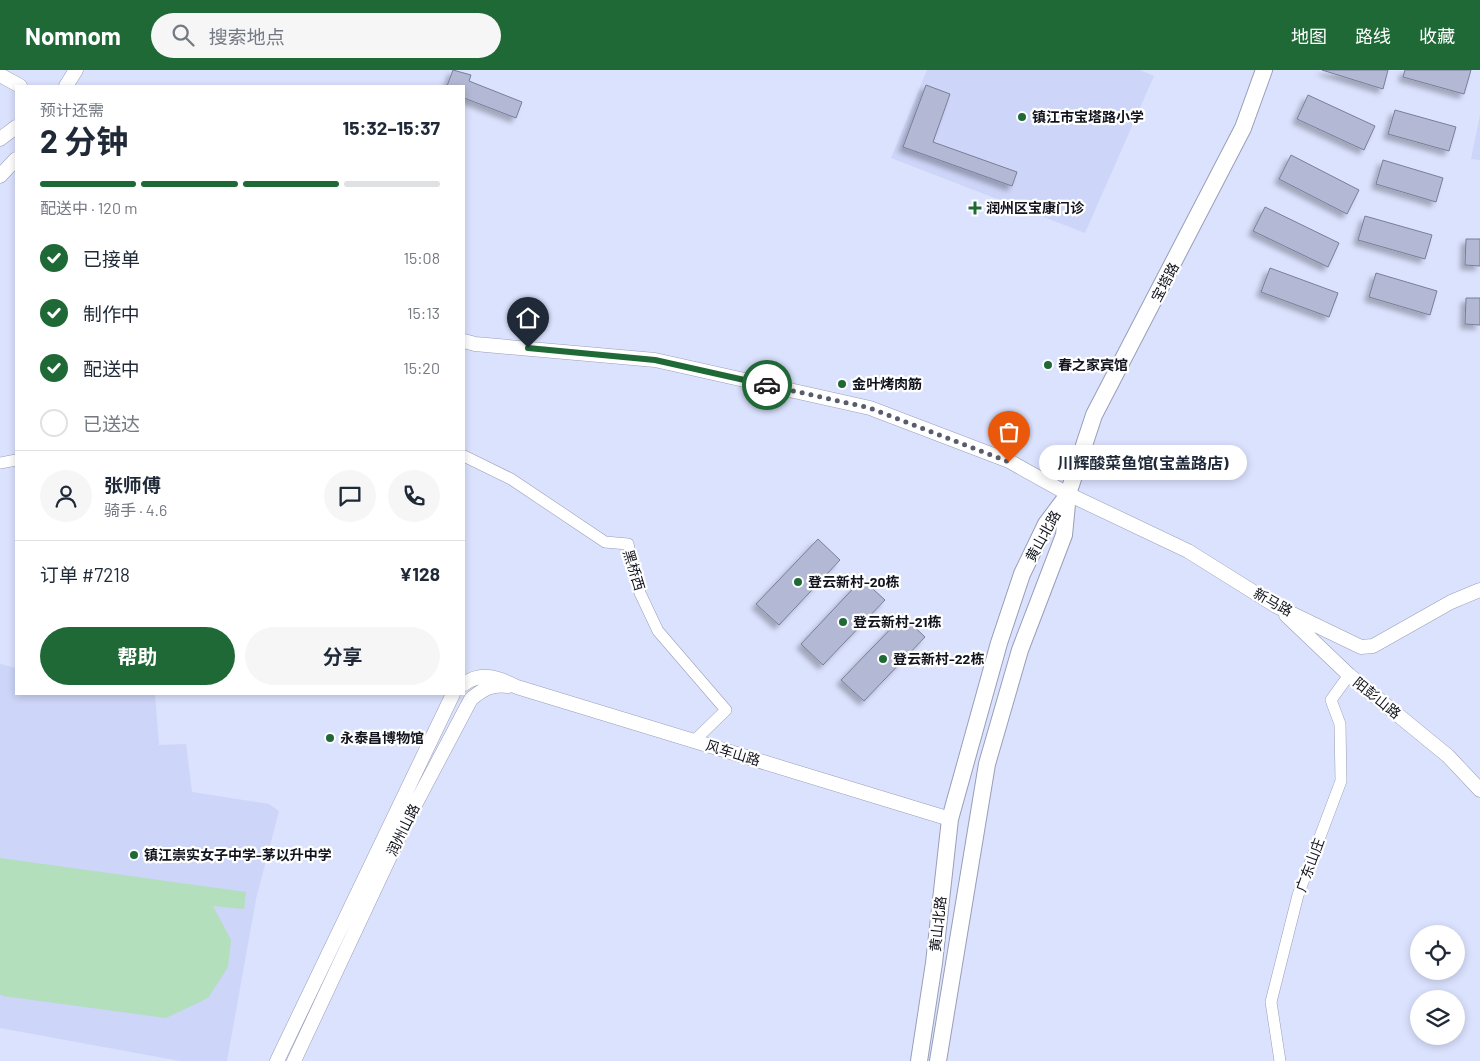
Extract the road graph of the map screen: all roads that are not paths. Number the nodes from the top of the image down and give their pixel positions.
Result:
1 (76, 70) edge
2 (1264, 70) edge
3 (0, 74) edge
4 (18, 85) edge
5 (67, 85) edge
6 (15, 128) edge
7 (0, 139) edge
8 (15, 160) edge
9 (0, 176) edge
10 (465, 341) edge
11 (465, 456) edge
12 (15, 460) edge
13 (0, 463) edge
14 (1068, 494) junction
15 (1480, 590) edge
16 (1276, 606) junction
17 (1349, 675) junction
18 (465, 684) edge
19 (518, 687) junction
20 (453, 695) edge
21 (694, 741) junction
22 (1480, 790) edge
23 (950, 818) junction
24 (277, 1061) edge
25 (294, 1061) edge
26 (918, 1061) edge
27 (938, 1061) edge
28 (1280, 1061) edge

1 - 5 street
2 - 14 main road, 宝塔路
3 - 4 street
6 - 7 street
8 - 9 street
10 - 14 street, 新马路
11 - 21 street, 黑桥西
12 - 13 street
14 - 16 street, 新马路
14 - 23 main road, 黄山北路
14 - 27 main road, 黄山北路
15 - 16 street, 新马路
16 - 17 street, 阳彭山路
17 - 22 street, 阳彭山路
17 - 28 street, 广东山庄
18 - 19 street
19 - 21 street, 风车山路
19 - 25 street, 润州山路
20 - 24 street, 润州山路
21 - 23 street, 风车山路
23 - 26 main road, 黄山北路

